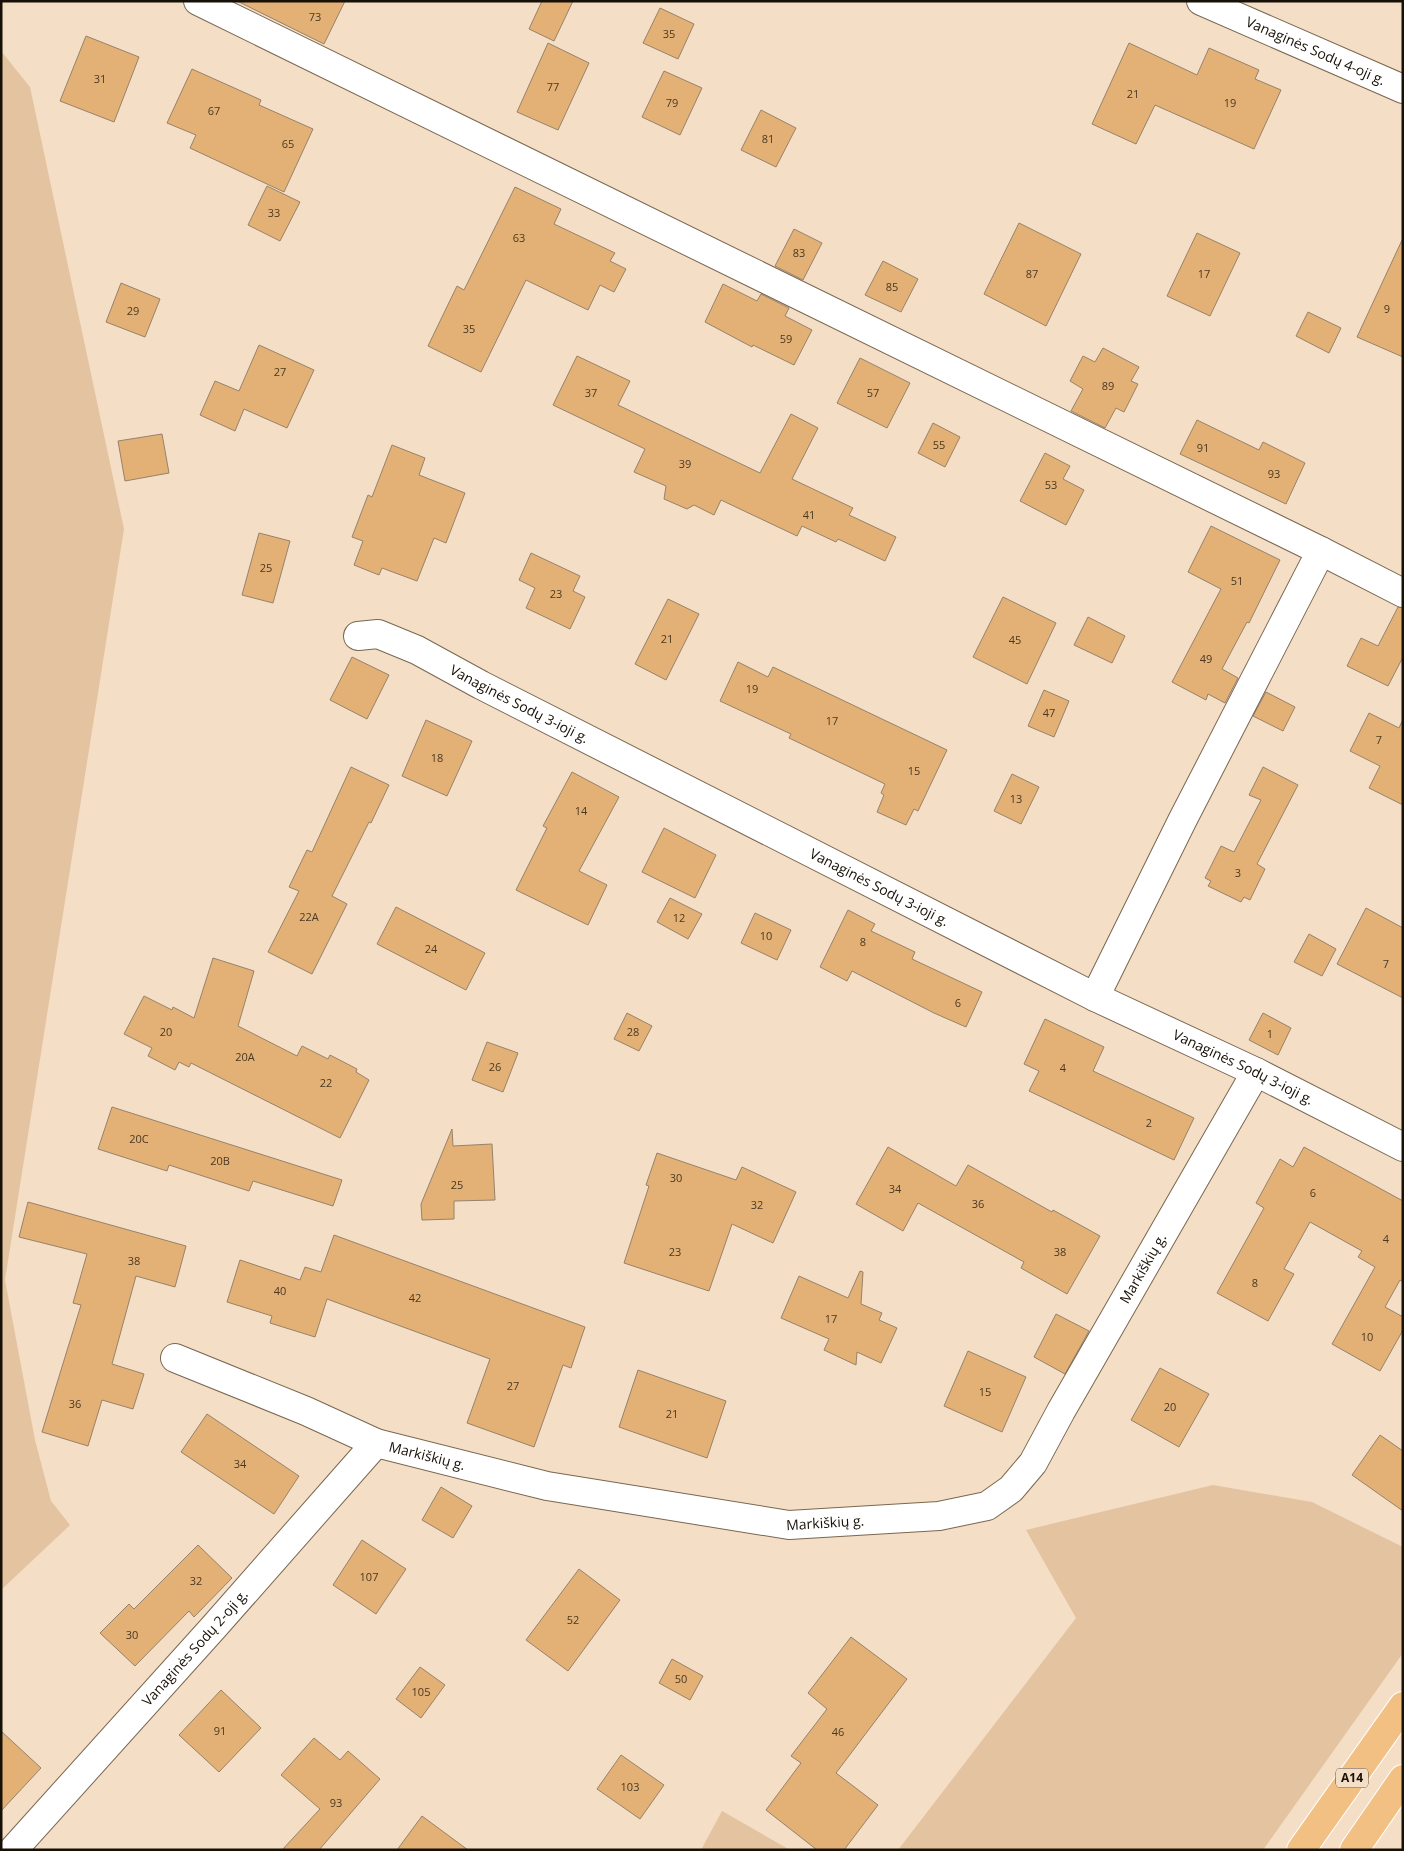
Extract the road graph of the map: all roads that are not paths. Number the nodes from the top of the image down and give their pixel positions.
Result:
1 (198, 1) edge
2 (1201, 1) edge
3 (1403, 89) edge
4 (1321, 551) junction
5 (1403, 593) edge
6 (358, 636) dead end
7 (1095, 997) junction
8 (1256, 1072) junction
9 (1403, 1146) edge
10 (175, 1358) dead end
11 (376, 1443) junction
12 (1403, 1706) edge
13 (1403, 1779) edge
14 (13, 1850) edge
15 (1301, 1850) edge
16 (1354, 1850) edge

1 - 4 street
2 - 3 street, Vanaginės Sodų 4-oji g.
4 - 5 street
4 - 7 street
6 - 7 street, Vanaginės Sodų 3-ioji g.
7 - 8 street, Vanaginės Sodų 3-ioji g.
8 - 9 street, Vanaginės Sodų 3-ioji g.
8 - 11 street, Markiškių g.
10 - 11 street, Markiškių g.
11 - 14 street, Vanaginės Sodų 2-oji g.
12 - 15 highway, A14
13 - 16 highway

